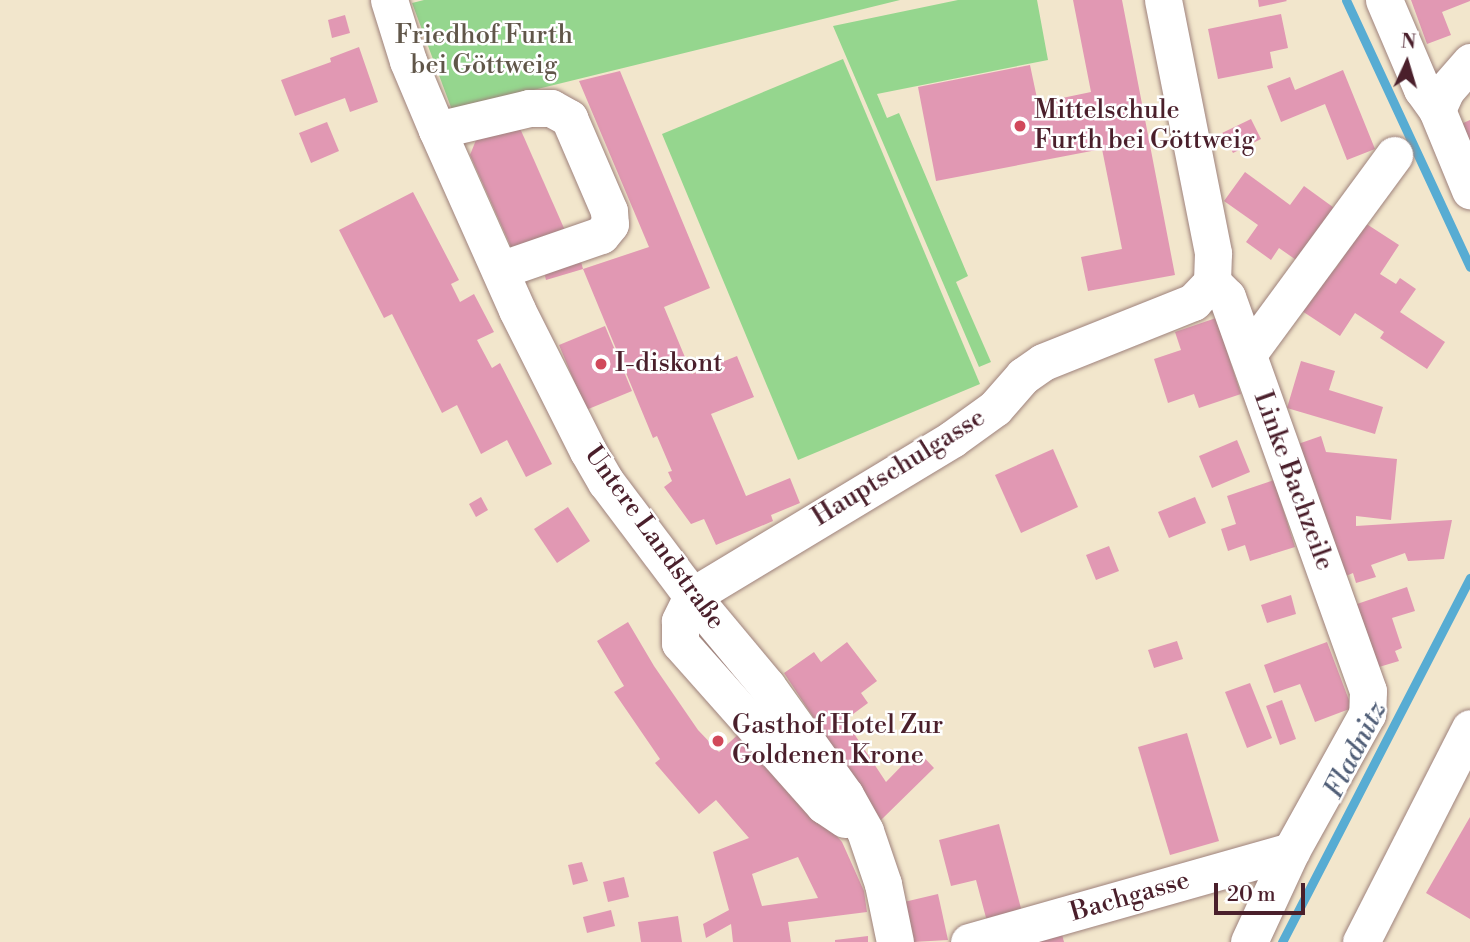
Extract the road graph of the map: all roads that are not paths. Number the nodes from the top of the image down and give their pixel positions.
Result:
1 (389, 0) edge
2 (1163, 0) edge
3 (1384, 0) edge
4 (1470, 62) edge
5 (1437, 110) junction
6 (437, 130) junction
7 (1394, 155) dead end
8 (1470, 190) edge
9 (500, 270) junction
10 (1212, 282) junction
11 (1248, 355) junction
12 (692, 596) junction
13 (1470, 728) edge
14 (1291, 851) junction
15 (895, 942) edge
16 (969, 942) edge
17 (1249, 942) edge
18 (1362, 942) edge

1 - 6 street, Untere Landstraße
2 - 10 street
3 - 5 street
4 - 5 street
5 - 8 street
6 - 9 street, Untere Landstraße
6 - 9 street
7 - 11 street
9 - 12 street, Untere Landstraße
10 - 11 street, Linke Bachzeile
10 - 12 street, Hauptschulgasse
11 - 14 street, Linke Bachzeile
12 - 15 street, Untere Landstraße
13 - 18 street
14 - 16 street, Bachgasse
14 - 17 street, Linke Bachzeile

